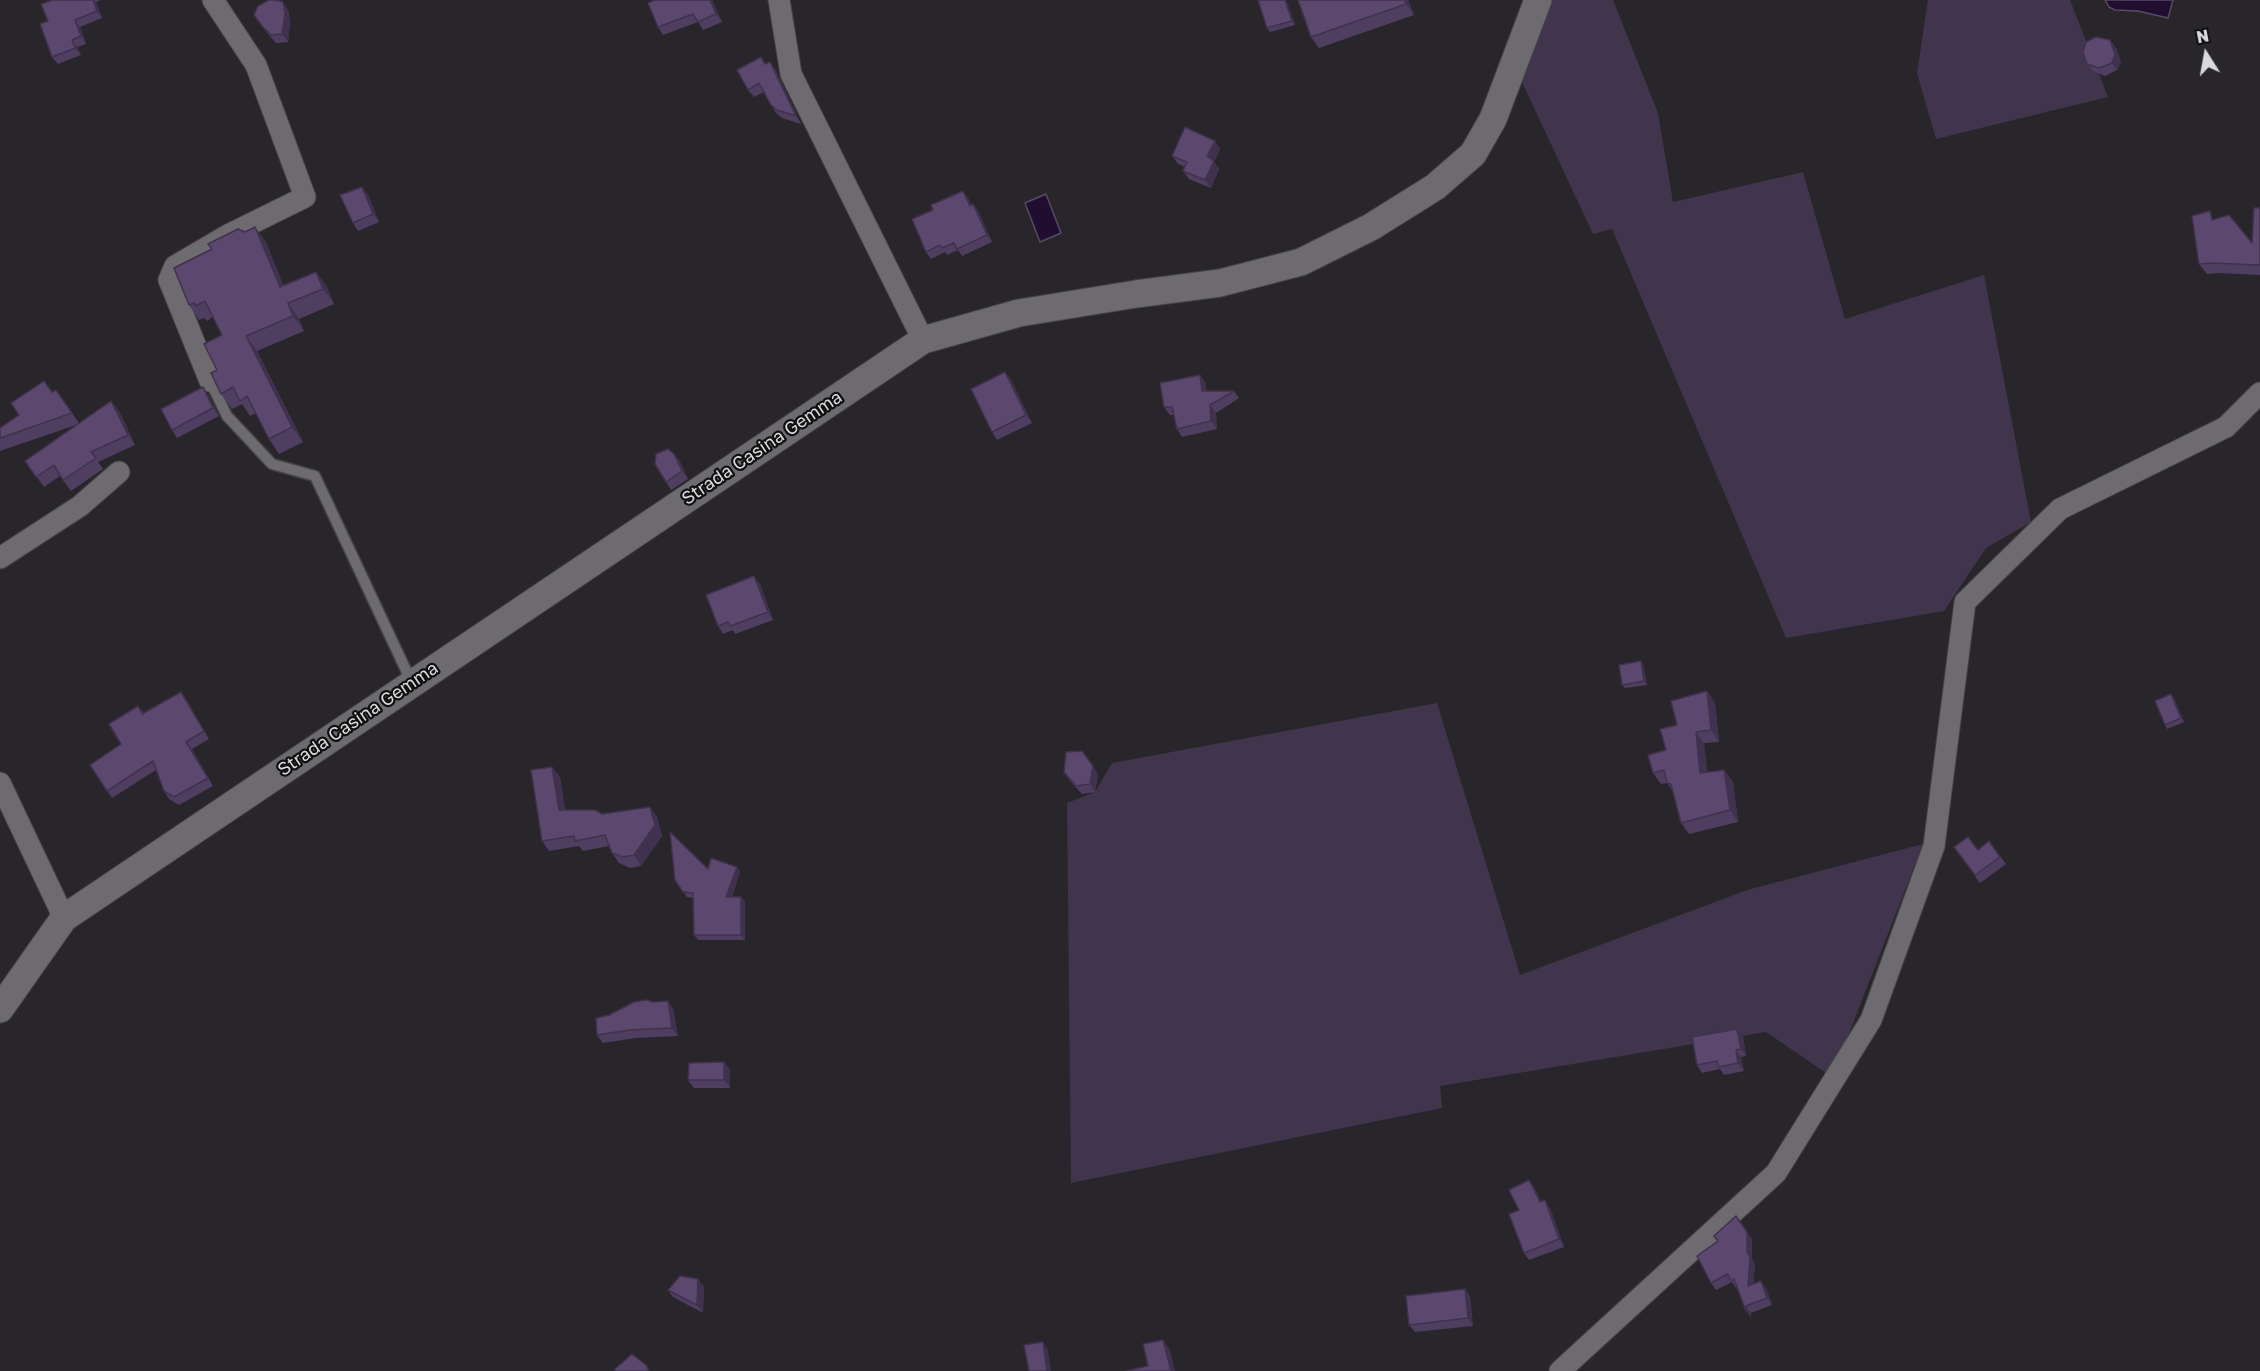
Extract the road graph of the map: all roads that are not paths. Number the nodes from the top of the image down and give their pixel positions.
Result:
1 (213, 0) edge
2 (779, 0) edge
3 (1538, 0) edge
4 (923, 340) junction
5 (210, 381) joint
6 (2260, 393) edge
7 (119, 472) dead end
8 (0, 558) edge
9 (412, 683) junction
10 (0, 783) edge
11 (64, 918) junction
12 (0, 1009) edge
13 (1560, 1371) edge

1 - 5 street
2 - 4 street
3 - 4 street, Strada Casina Gemma
4 - 9 street, Strada Casina Gemma
5 - 9 lane
6 - 13 street
7 - 8 street
9 - 11 street, Strada Casina Gemma
10 - 11 street
11 - 12 street, Strada Casina Gemma

